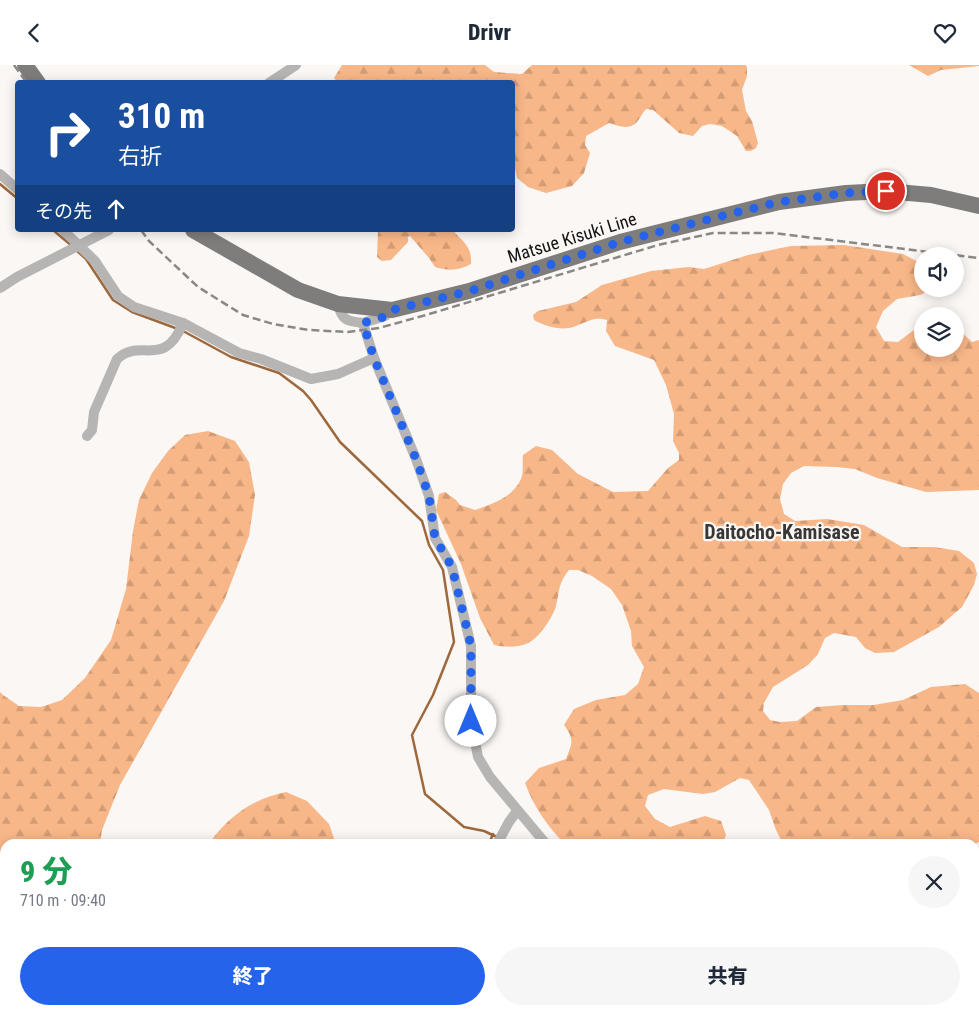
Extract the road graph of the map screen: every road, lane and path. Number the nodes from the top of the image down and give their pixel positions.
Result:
1 (25, 65) edge
2 (296, 65) edge
3 (36, 80) edge
4 (274, 80) edge
5 (0, 174) edge
6 (15, 187) edge
7 (979, 205) edge
8 (64, 232) edge
9 (105, 232) edge
10 (196, 232) edge
11 (76, 248) junction
12 (0, 288) edge
13 (338, 304) junction
14 (392, 310) junction
15 (363, 323) junction
16 (181, 327) junction
17 (374, 358) junction
18 (87, 436) dead end
19 (517, 811) junction
20 (499, 839) edge
21 (542, 839) edge

1 - 3 main road
2 - 4 street
5 - 6 street
7 - 14 main road, Matsue Kisuki Line
8 - 11 street
9 - 11 street
10 - 13 main road, Matsue Kisuki Line
11 - 12 street
11 - 16 street
13 - 14 main road, Matsue Kisuki Line
13 - 15 street
14 - 15 street
15 - 17 street
16 - 17 street
16 - 18 street
17 - 19 street
19 - 20 street
19 - 21 street

